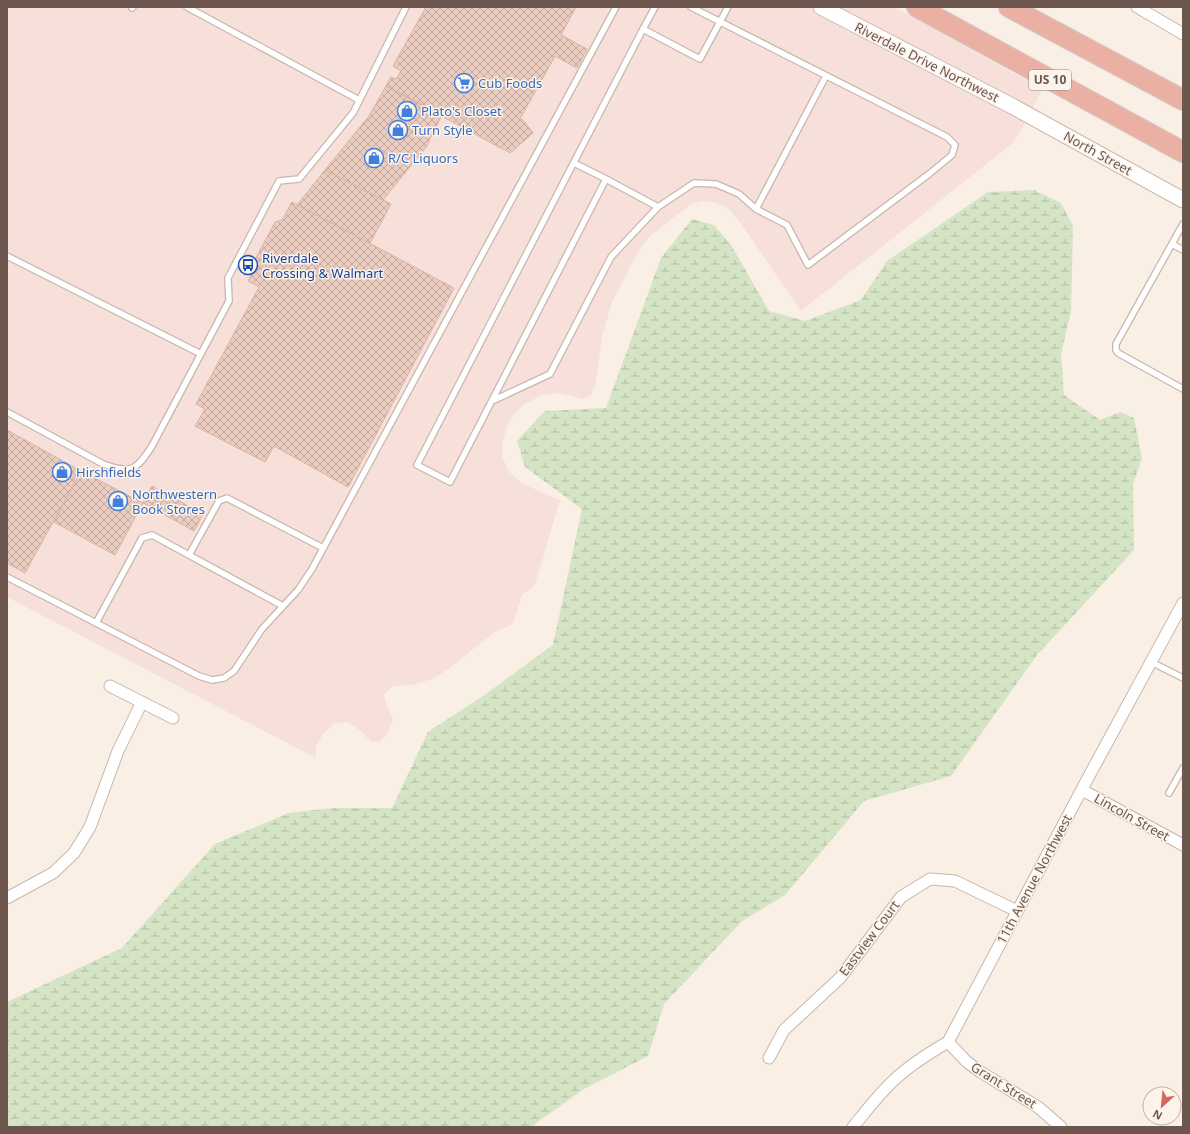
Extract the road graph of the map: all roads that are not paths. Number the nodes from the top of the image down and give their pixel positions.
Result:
1 (187, 7) edge
2 (406, 7) edge
3 (616, 7) edge
4 (655, 7) edge
5 (691, 7) edge
6 (728, 7) edge
7 (821, 7) edge
8 (917, 7) edge
9 (1009, 7) edge
10 (1014, 7) edge
11 (1137, 7) edge
12 (720, 22) junction
13 (1036, 22) junction
14 (643, 29) junction
15 (1183, 34) edge
16 (826, 76) junction
17 (359, 100) junction
18 (1183, 100) edge
19 (1012, 106) joint
20 (1183, 152) edge
21 (574, 163) junction
22 (606, 179) junction
23 (1183, 200) edge
24 (658, 207) junction
25 (756, 209) junction
26 (1183, 224) edge
27 (1172, 244) junction
28 (1183, 250) edge
29 (7, 256) edge
30 (201, 354) junction
31 (1183, 389) edge
32 (492, 401) junction
33 (7, 412) edge
34 (324, 548) junction
35 (190, 555) junction
36 (7, 577) edge
37 (1183, 603) edge
38 (283, 606) junction
39 (96, 623) junction
40 (1151, 662) junction
41 (1183, 678) edge
42 (110, 686) dead end
43 (142, 702) junction
44 (173, 718) dead end
45 (1183, 768) edge
46 (1082, 790) junction
47 (1169, 793) dead end
48 (1183, 845) edge
49 (7, 898) edge
50 (1017, 911) junction
51 (948, 1042) junction
52 (769, 1058) dead end
53 (853, 1127) edge
54 (1061, 1127) edge

1 - 17 lane
2 - 17 lane
3 - 34 lane
4 - 14 lane
5 - 12 lane
6 - 12 lane
7 - 19 street, Riverdale Drive Northwest
8 - 20 highway, US 10
9 - 13 highway
10 - 13 highway
11 - 15 street
12 - 14 lane
12 - 16 lane
13 - 18 highway
14 - 21 lane
16 - 25 lane
16 - 25 lane
17 - 30 lane
19 - 23 street, North Street
21 - 22 lane
21 - 32 lane
22 - 24 lane
22 - 32 lane
24 - 25 lane
24 - 32 lane
26 - 27 lane
27 - 28 lane
27 - 31 lane
29 - 30 lane
30 - 33 lane
34 - 35 lane
34 - 38 lane
35 - 38 lane
35 - 39 lane
36 - 39 lane
37 - 40 street, 11th Avenue Northwest
38 - 39 lane
40 - 41 lane
40 - 46 street, 11th Avenue Northwest
42 - 43 street
43 - 44 street
43 - 49 street
45 - 47 lane
46 - 48 street, Lincoln Street
46 - 50 street, 11th Avenue Northwest
50 - 51 street, 11th Avenue Northwest
50 - 52 street, Eastview Court
51 - 53 street
51 - 54 street, Grant Street

